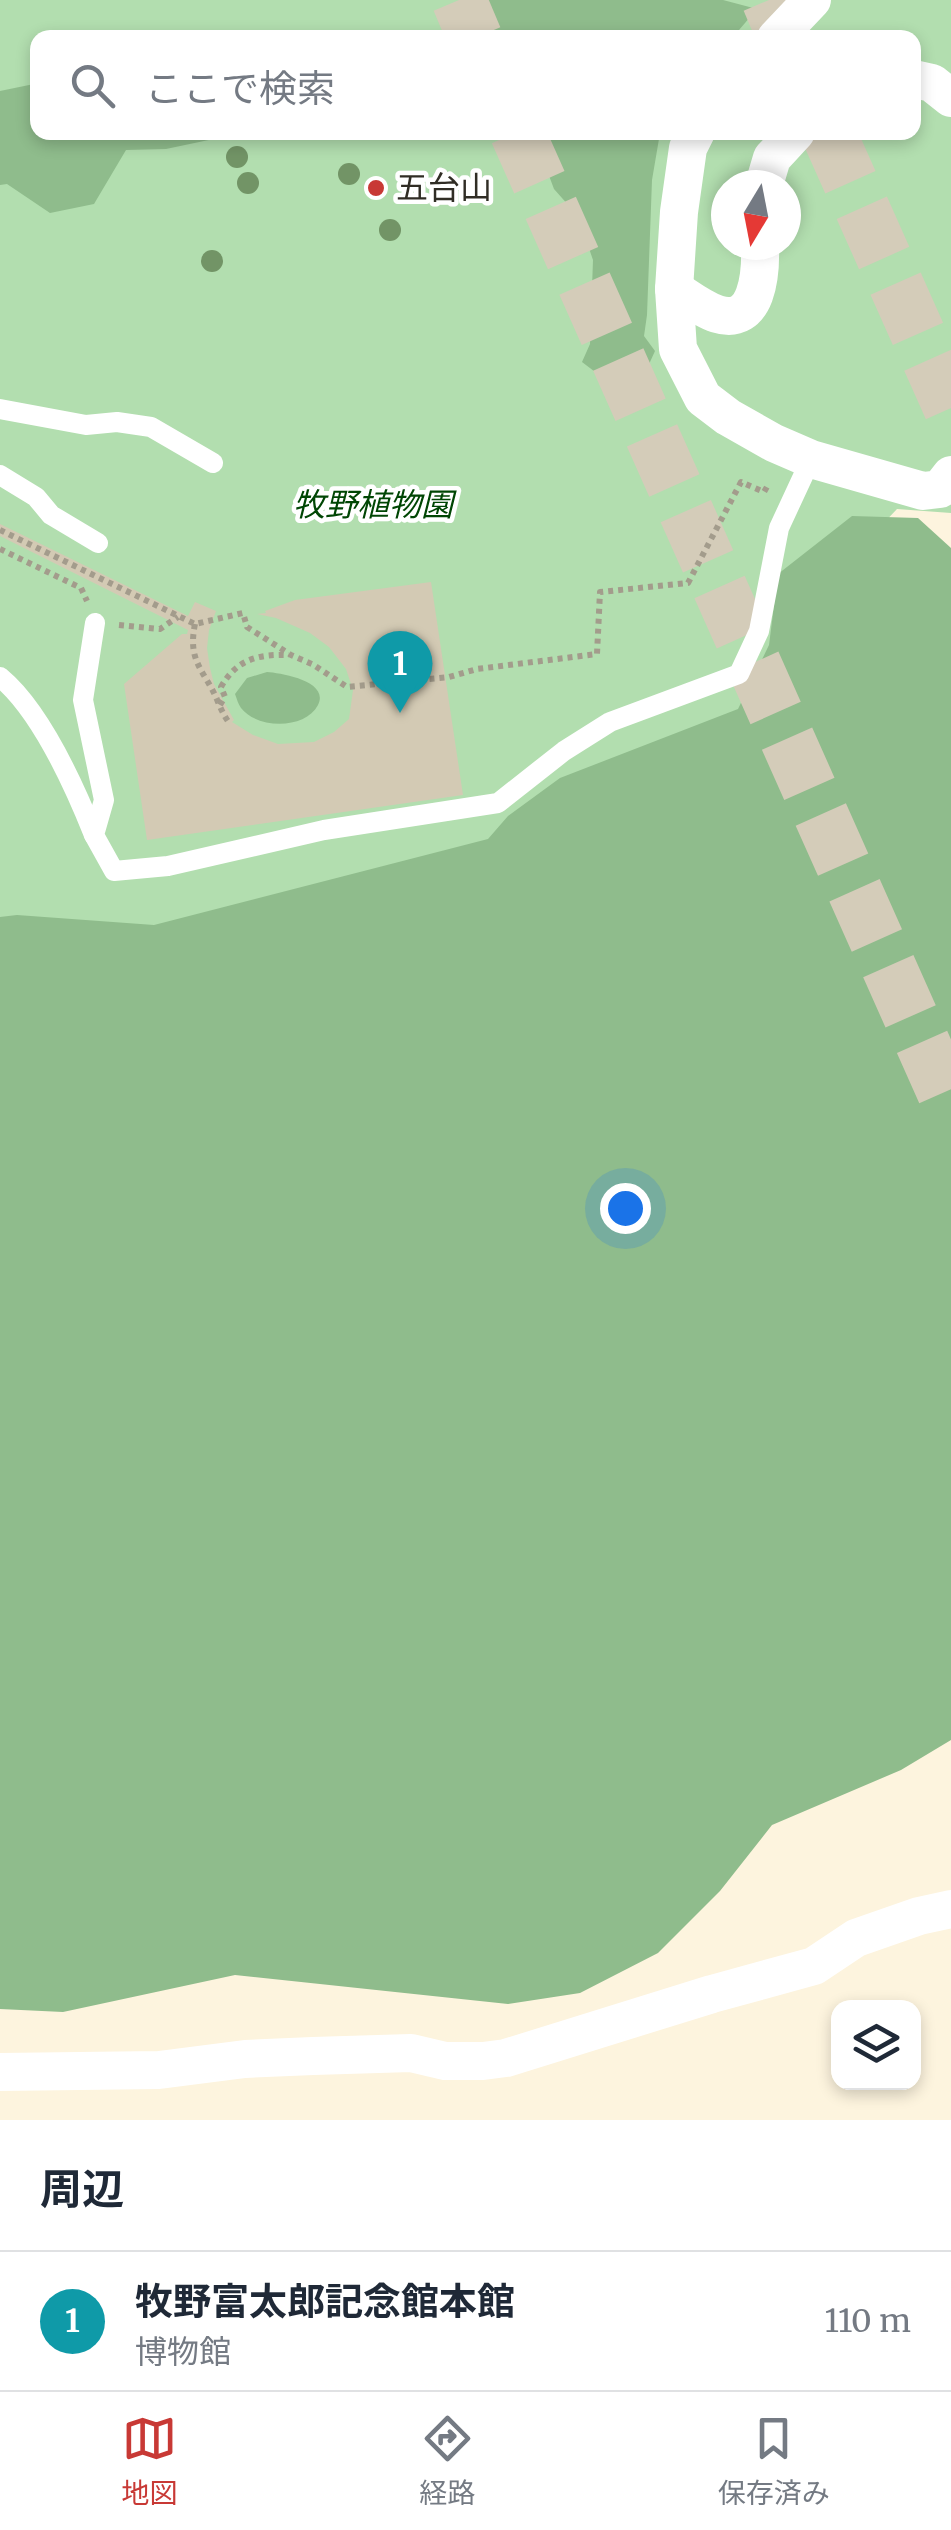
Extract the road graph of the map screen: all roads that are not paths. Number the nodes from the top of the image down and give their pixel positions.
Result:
1 (812, 0) edge
2 (784, 30) edge
3 (921, 81) edge
4 (951, 98) edge
5 (692, 140) edge
6 (789, 140) edge
7 (768, 170) edge
8 (759, 260) edge
9 (674, 289) junction
10 (0, 409) edge
11 (798, 453) junction
12 (214, 463) dead end
13 (0, 475) edge
14 (951, 475) edge
15 (98, 544) dead end
16 (95, 623) dead end
17 (0, 678) edge
18 (94, 835) junction
19 (951, 1910) edge
20 (0, 2072) edge

1 - 2 street
3 - 4 street
5 - 9 street
6 - 7 street
8 - 9 street
9 - 11 street
10 - 12 lane
11 - 14 street
11 - 18 lane
13 - 15 lane
16 - 18 lane
17 - 18 lane
19 - 20 street

